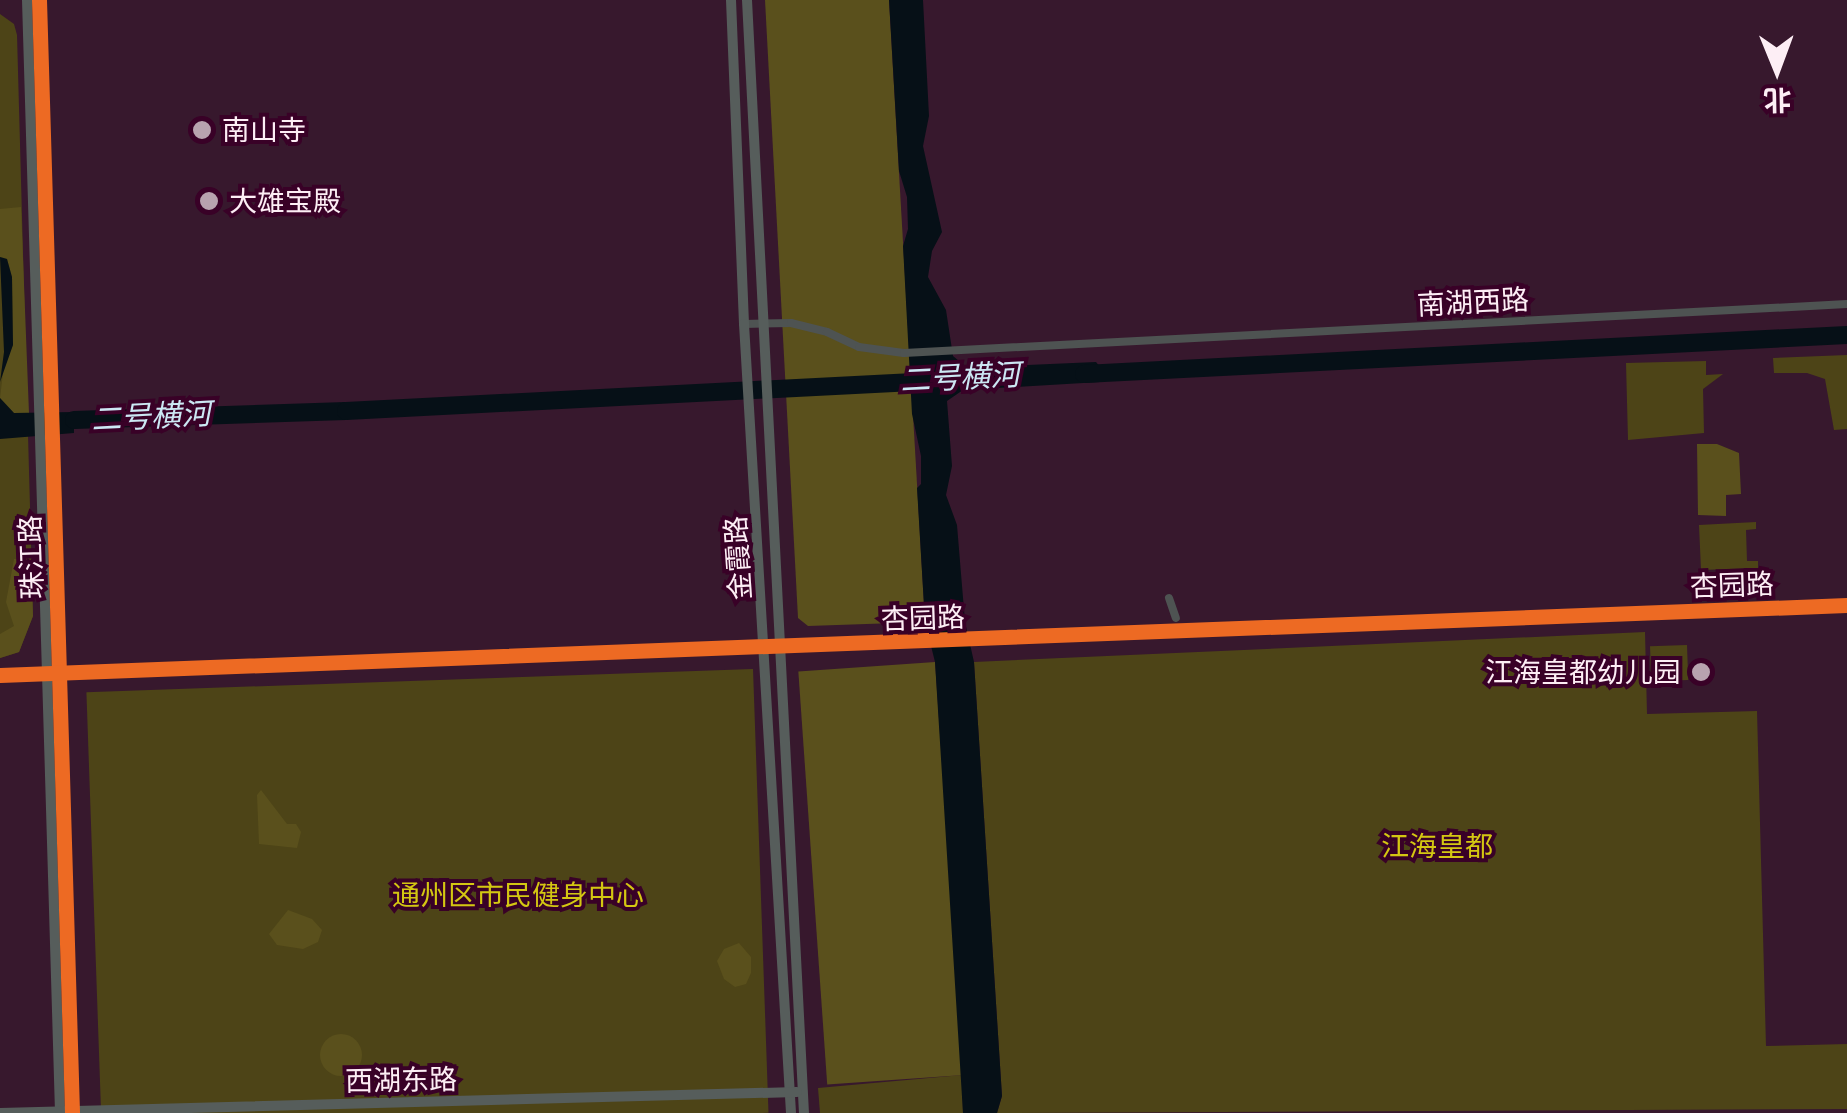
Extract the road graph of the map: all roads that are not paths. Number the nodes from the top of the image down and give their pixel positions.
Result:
1 (28, 0) edge
2 (39, 0) edge
3 (731, 0) edge
4 (747, 0) edge
5 (1847, 304) edge
6 (744, 324) junction
7 (763, 324) junction
8 (45, 405) junction
9 (1169, 598) dead end
10 (1847, 605) edge
11 (1176, 618) dead end
12 (766, 648) junction
13 (781, 648) junction
14 (54, 673) junction
15 (0, 675) edge
16 (796, 1092) junction
17 (66, 1112) edge
18 (0, 1113) edge
19 (791, 1113) edge
20 (804, 1113) edge

1 - 8 street, 珠江路
2 - 8 street, 珠江路
3 - 6 street, 金霞路
4 - 7 street, 金霞路
5 - 7 street, 南湖西路
6 - 7 street, 南湖西路
6 - 12 street, 金霞路
7 - 13 street, 金霞路
8 - 14 street, 珠江路
9 - 11 street
10 - 13 street, 杏园路
12 - 13 street, 杏园路
12 - 14 street, 杏园路
12 - 16 street, 金霞路
13 - 16 street, 金霞路
14 - 15 street, 杏园路
14 - 17 street, 珠江路
16 - 17 street, 西湖东路
16 - 19 street, 金霞路
16 - 20 street, 金霞路
17 - 18 street, 西湖东路

